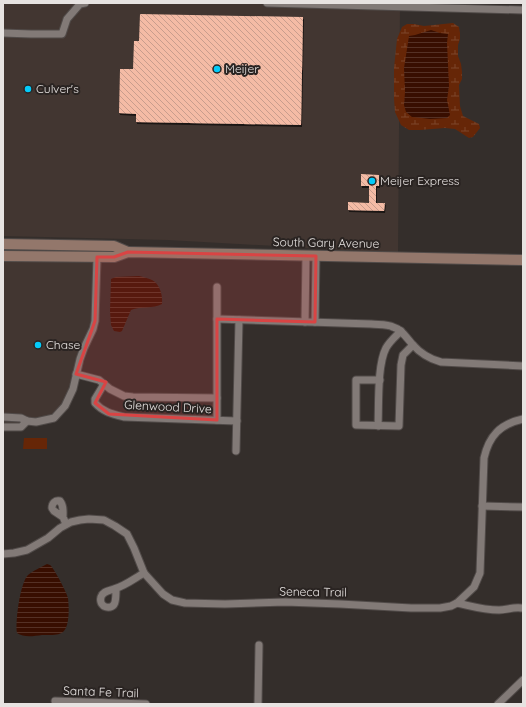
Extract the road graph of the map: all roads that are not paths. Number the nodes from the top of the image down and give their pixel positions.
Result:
1 (86, 3) edge
2 (267, 3) edge
3 (523, 10) edge
4 (3, 33) edge
5 (3, 244) edge
6 (128, 252) junction
7 (3, 256) edge
8 (306, 256) junction
9 (316, 256) junction
10 (97, 257) junction
11 (523, 260) edge
12 (217, 287) dead end
13 (217, 319) junction
14 (239, 320) junction
15 (305, 322) junction
16 (315, 322) junction
17 (401, 331) junction
18 (413, 345) junction
19 (523, 366) edge
20 (76, 374) junction
21 (380, 380) junction
22 (104, 384) junction
23 (217, 398) junction
24 (3, 417) edge
25 (523, 419) edge
26 (217, 420) junction
27 (27, 421) junction
28 (237, 421) junction
29 (378, 426) junction
30 (3, 427) edge
31 (236, 451) dead end
32 (482, 506) junction
33 (523, 507) edge
34 (63, 517) dead end
35 (66, 524) junction
36 (3, 554) edge
37 (144, 573) junction
38 (116, 589) dead end
39 (457, 603) junction
40 (521, 608) dead end
41 (259, 645) dead end
42 (523, 680) edge
43 (55, 701) dead end
44 (146, 704) edge
45 (258, 704) edge
46 (498, 704) edge

1 - 4 street
2 - 3 street
5 - 6 main road, South Gary Avenue
6 - 8 main road, South Gary Avenue
6 - 10 main road, South Gary Avenue
7 - 10 main road, South Gary Avenue
8 - 9 main road, South Gary Avenue
8 - 15 street
9 - 11 main road, South Gary Avenue
9 - 16 street
10 - 20 street
12 - 13 street, Glenwood Drive
13 - 14 street
13 - 23 street, Glenwood Drive
14 - 15 street
14 - 28 street
15 - 16 street
16 - 17 street
17 - 18 street
17 - 21 street
18 - 19 street
18 - 29 street
20 - 22 street, Glenwood Drive
20 - 27 street
21 - 29 street
21 - 29 street
22 - 23 street, Glenwood Drive
22 - 26 street, Glenwood Drive
23 - 26 street, Glenwood Drive
24 - 27 street
25 - 32 street, Seneca Trail
26 - 28 street, Glenwood Drive
27 - 30 street
28 - 31 street
32 - 33 street
32 - 39 street, Seneca Trail
34 - 35 street
35 - 36 street, Seneca Trail
35 - 37 street, Seneca Trail
37 - 38 street
37 - 39 street, Seneca Trail
39 - 40 street
41 - 45 street
42 - 46 street
43 - 44 street, Santa Fe Trail

